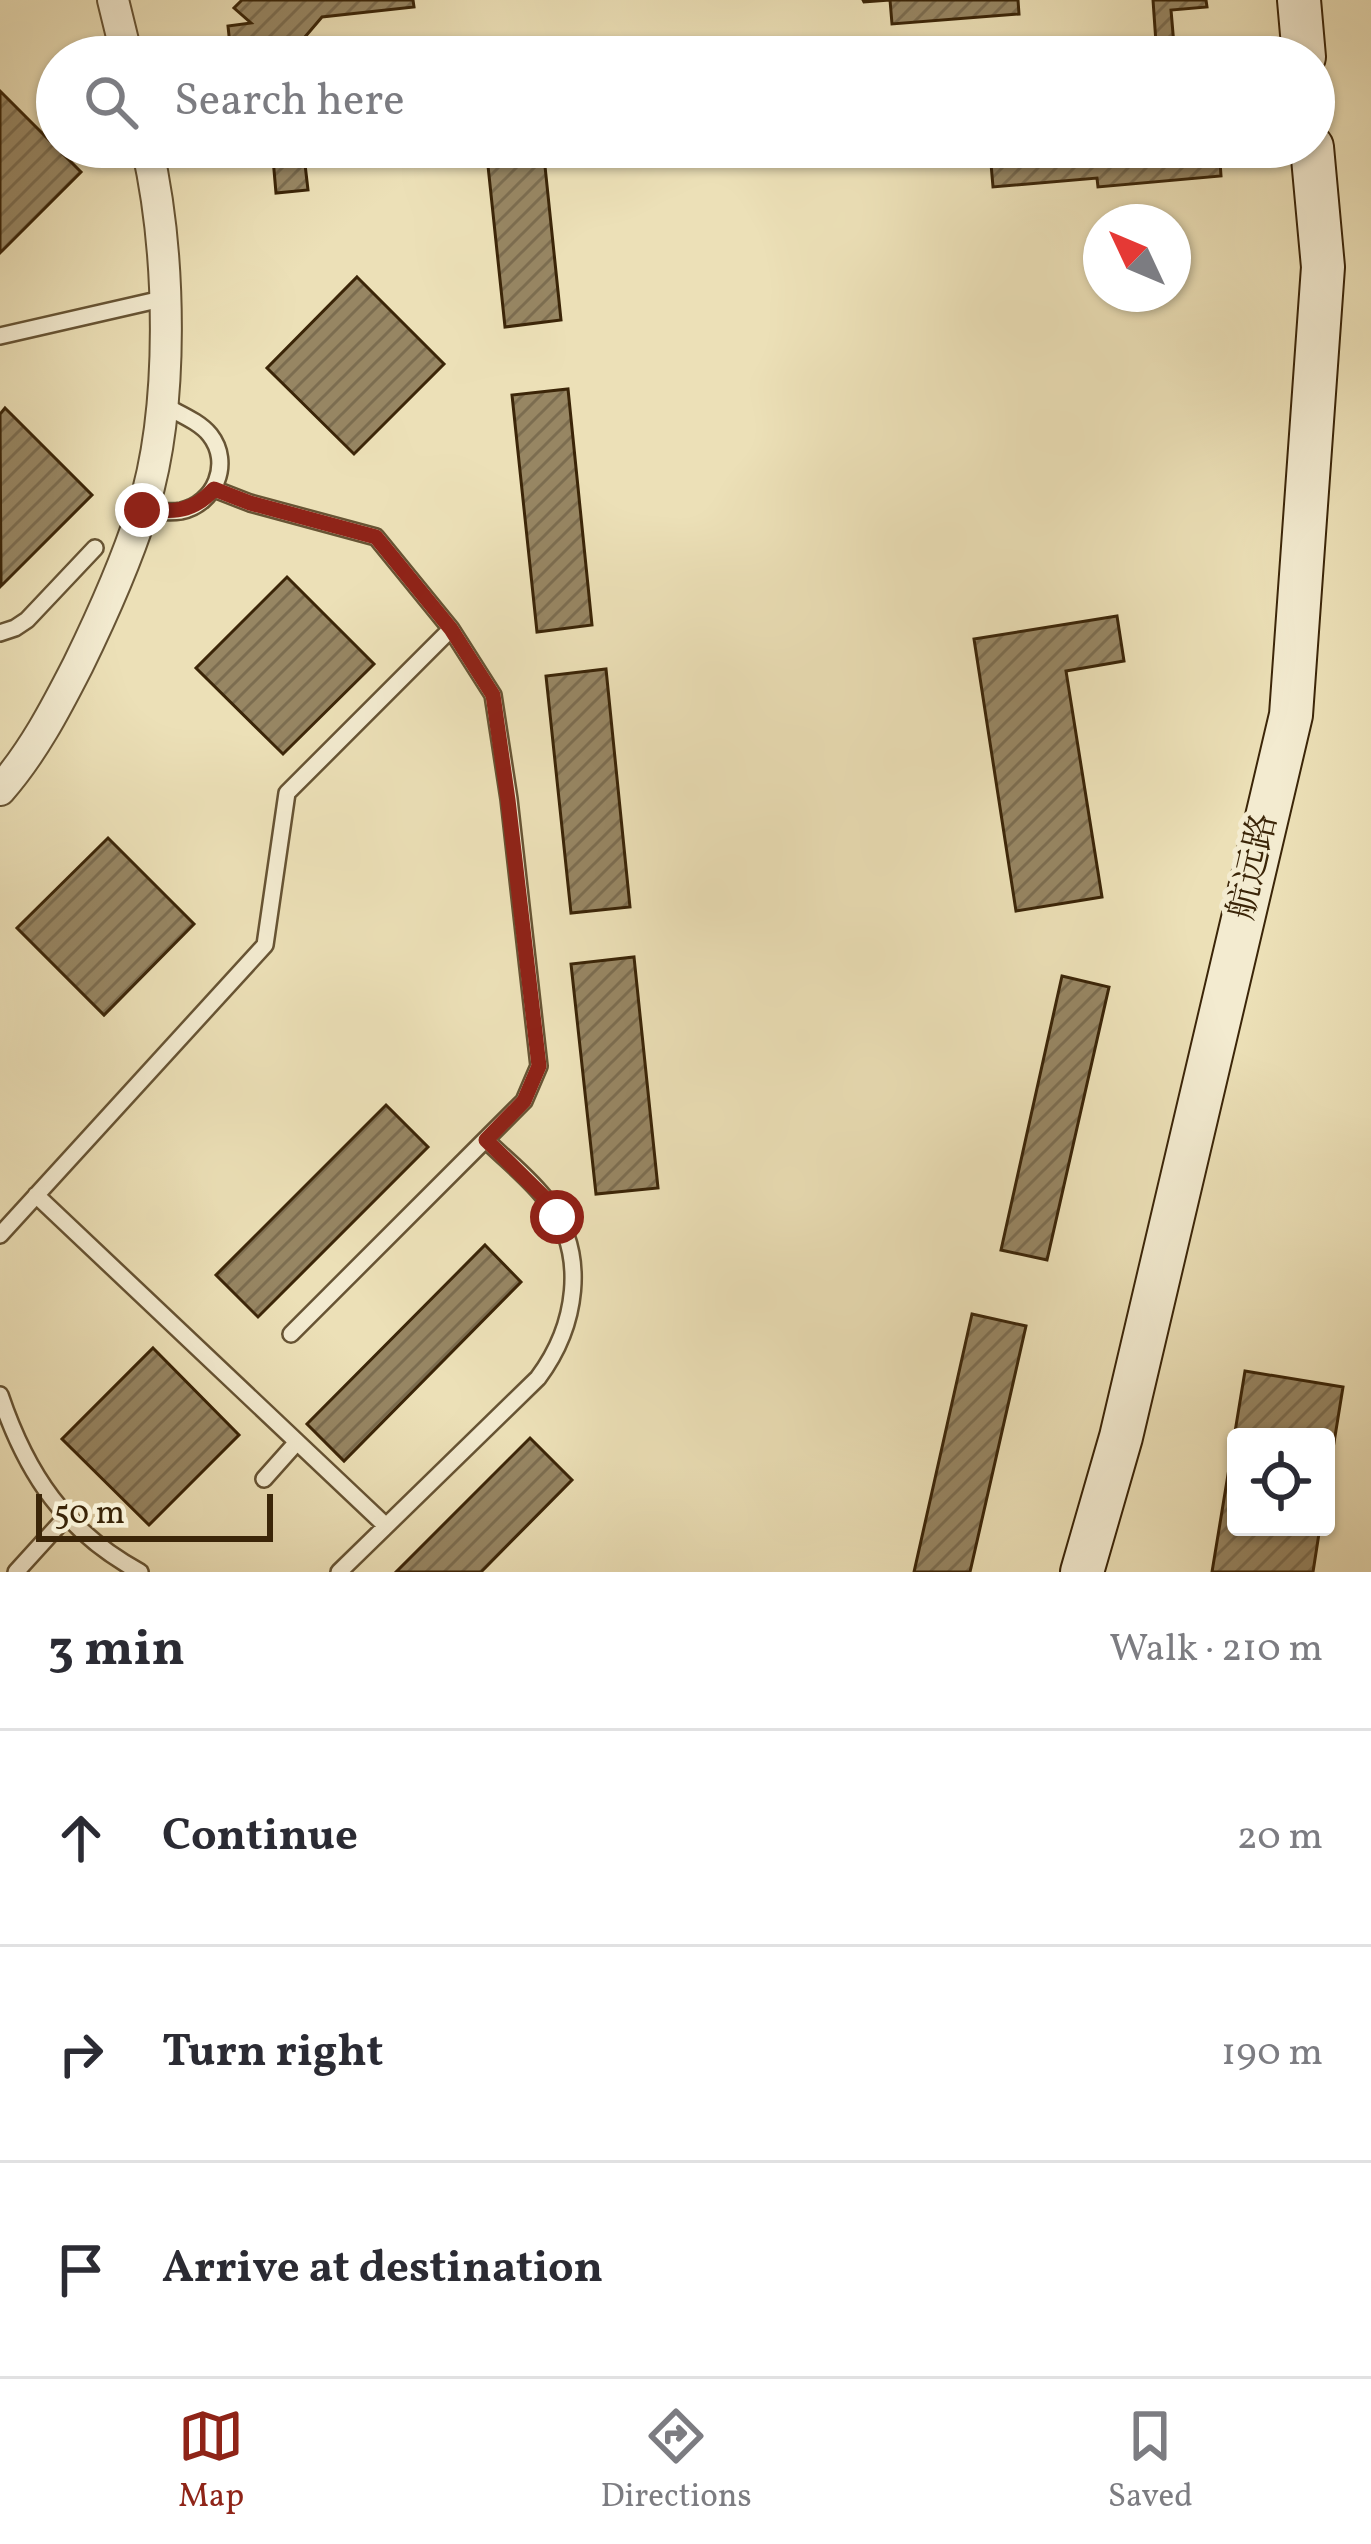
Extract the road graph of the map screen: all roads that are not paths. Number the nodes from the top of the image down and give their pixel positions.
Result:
1 (113, 0) edge
2 (1299, 0) edge
3 (122, 36) edge
4 (1302, 36) edge
5 (152, 168) edge
6 (1314, 168) edge
7 (166, 298) junction
8 (0, 336) edge
9 (162, 404) junction
10 (214, 489) junction
11 (142, 510) junction
12 (95, 548) dead end
13 (451, 629) junction
14 (0, 632) edge
15 (0, 790) edge
16 (486, 1140) junction
17 (36, 1196) junction
18 (0, 1235) edge
19 (291, 1334) dead end
20 (0, 1395) edge
21 (297, 1442) junction
22 (264, 1479) dead end
23 (66, 1516) junction
24 (386, 1526) junction
25 (16, 1572) edge
26 (140, 1572) edge
27 (339, 1572) edge
28 (1082, 1572) edge

1 - 3 street
2 - 4 street
5 - 7 street
6 - 28 street, 航远路
7 - 8 lane
7 - 9 street
9 - 10 lane
9 - 11 street
10 - 11 lane
10 - 13 lane
11 - 15 street
12 - 14 lane
13 - 16 lane
13 - 17 lane
16 - 19 lane
16 - 24 lane
17 - 18 lane
17 - 21 lane
20 - 23 lane
21 - 22 lane
21 - 24 lane
23 - 25 lane
23 - 26 lane
24 - 27 lane

